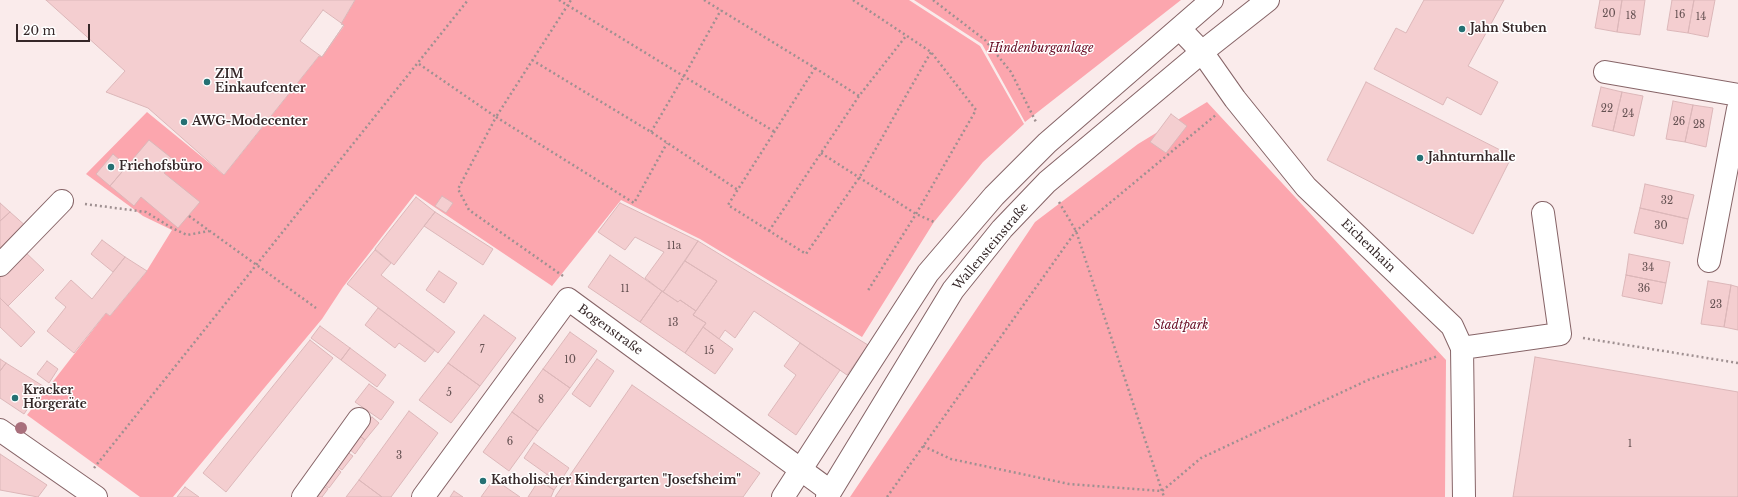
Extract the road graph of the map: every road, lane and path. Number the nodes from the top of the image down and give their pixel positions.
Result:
1 (468, 0) edge
2 (559, 0) edge
3 (571, 0) edge
4 (704, 0) edge
5 (853, 0) edge
6 (933, 0) edge
7 (1212, 0) edge
8 (1268, 0) edge
9 (568, 5) junction
10 (721, 10) junction
11 (1180, 29) junction
12 (906, 36) junction
13 (931, 52) junction
14 (1202, 52) junction
15 (532, 60) junction
16 (419, 64) junction
17 (815, 68) junction
18 (1605, 72) dead end
19 (684, 76) junction
20 (1738, 95) edge
21 (859, 96) junction
22 (1235, 99) junction
23 (1738, 109) edge
24 (496, 117) junction
25 (651, 132) junction
26 (775, 132) junction
27 (667, 143) junction
28 (1047, 143) junction
29 (821, 153) junction
30 (859, 178) junction
31 (1047, 182) junction
32 (738, 190) junction
33 (62, 201) joint
34 (1542, 213) dead end
35 (916, 214) junction
36 (189, 216) dead end
37 (934, 222) dead end
38 (210, 231) junction
39 (769, 231) junction
40 (1076, 231) junction
41 (1709, 261) dead end
42 (0, 265) edge
43 (256, 266) junction
44 (866, 292) dead end
45 (568, 299) junction
46 (316, 308) dead end
47 (1560, 334) junction
48 (1462, 348) junction
49 (1738, 363) edge
50 (359, 419) dead end
51 (0, 430) edge
52 (924, 446) junction
53 (93, 470) dead end
54 (800, 470) junction
55 (1162, 491) junction
56 (829, 494) edge
57 (96, 497) edge
58 (303, 497) edge
59 (423, 497) edge
60 (783, 497) edge
61 (887, 497) edge
62 (1164, 497) edge
63 (1464, 497) edge

1 - 16 path
2 - 9 path
3 - 9 path
4 - 10 path
5 - 12 path
6 - 28 path
7 - 11 street
8 - 14 street, Wallensteinstraße
9 - 15 path
9 - 19 path
10 - 17 path
10 - 19 path
11 - 14 street, Eichenhain
11 - 28 street
12 - 13 path
12 - 21 path
13 - 30 path
13 - 35 path
14 - 22 street, Eichenhain
14 - 31 street, Wallensteinstraße
15 - 24 path
15 - 25 path
16 - 24 path
16 - 43 path
17 - 21 path
17 - 26 path
18 - 20 street
19 - 25 path
19 - 26 path
21 - 29 path
22 - 40 path
22 - 48 street, Eichenhain
23 - 41 street
24 - 27 path
24 - 45 path
25 - 27 path
26 - 32 path
27 - 32 path
28 - 54 street
29 - 30 path
29 - 39 path
30 - 35 path
30 - 39 path
31 - 40 path
31 - 56 street, Wallensteinstraße
32 - 39 path
33 - 38 path
33 - 42 street
34 - 47 street
35 - 37 path
35 - 44 path
36 - 38 path
38 - 43 path
40 - 52 path
40 - 55 path
43 - 46 path
43 - 53 path
45 - 54 street, Bogenstraße
45 - 59 street, Bogenstraße
47 - 48 street
47 - 49 path
48 - 55 path
48 - 63 street, Eichenhain
50 - 58 street
51 - 57 street
52 - 55 path
52 - 61 path
54 - 56 street, Bogenstraße
54 - 60 street
55 - 62 path

